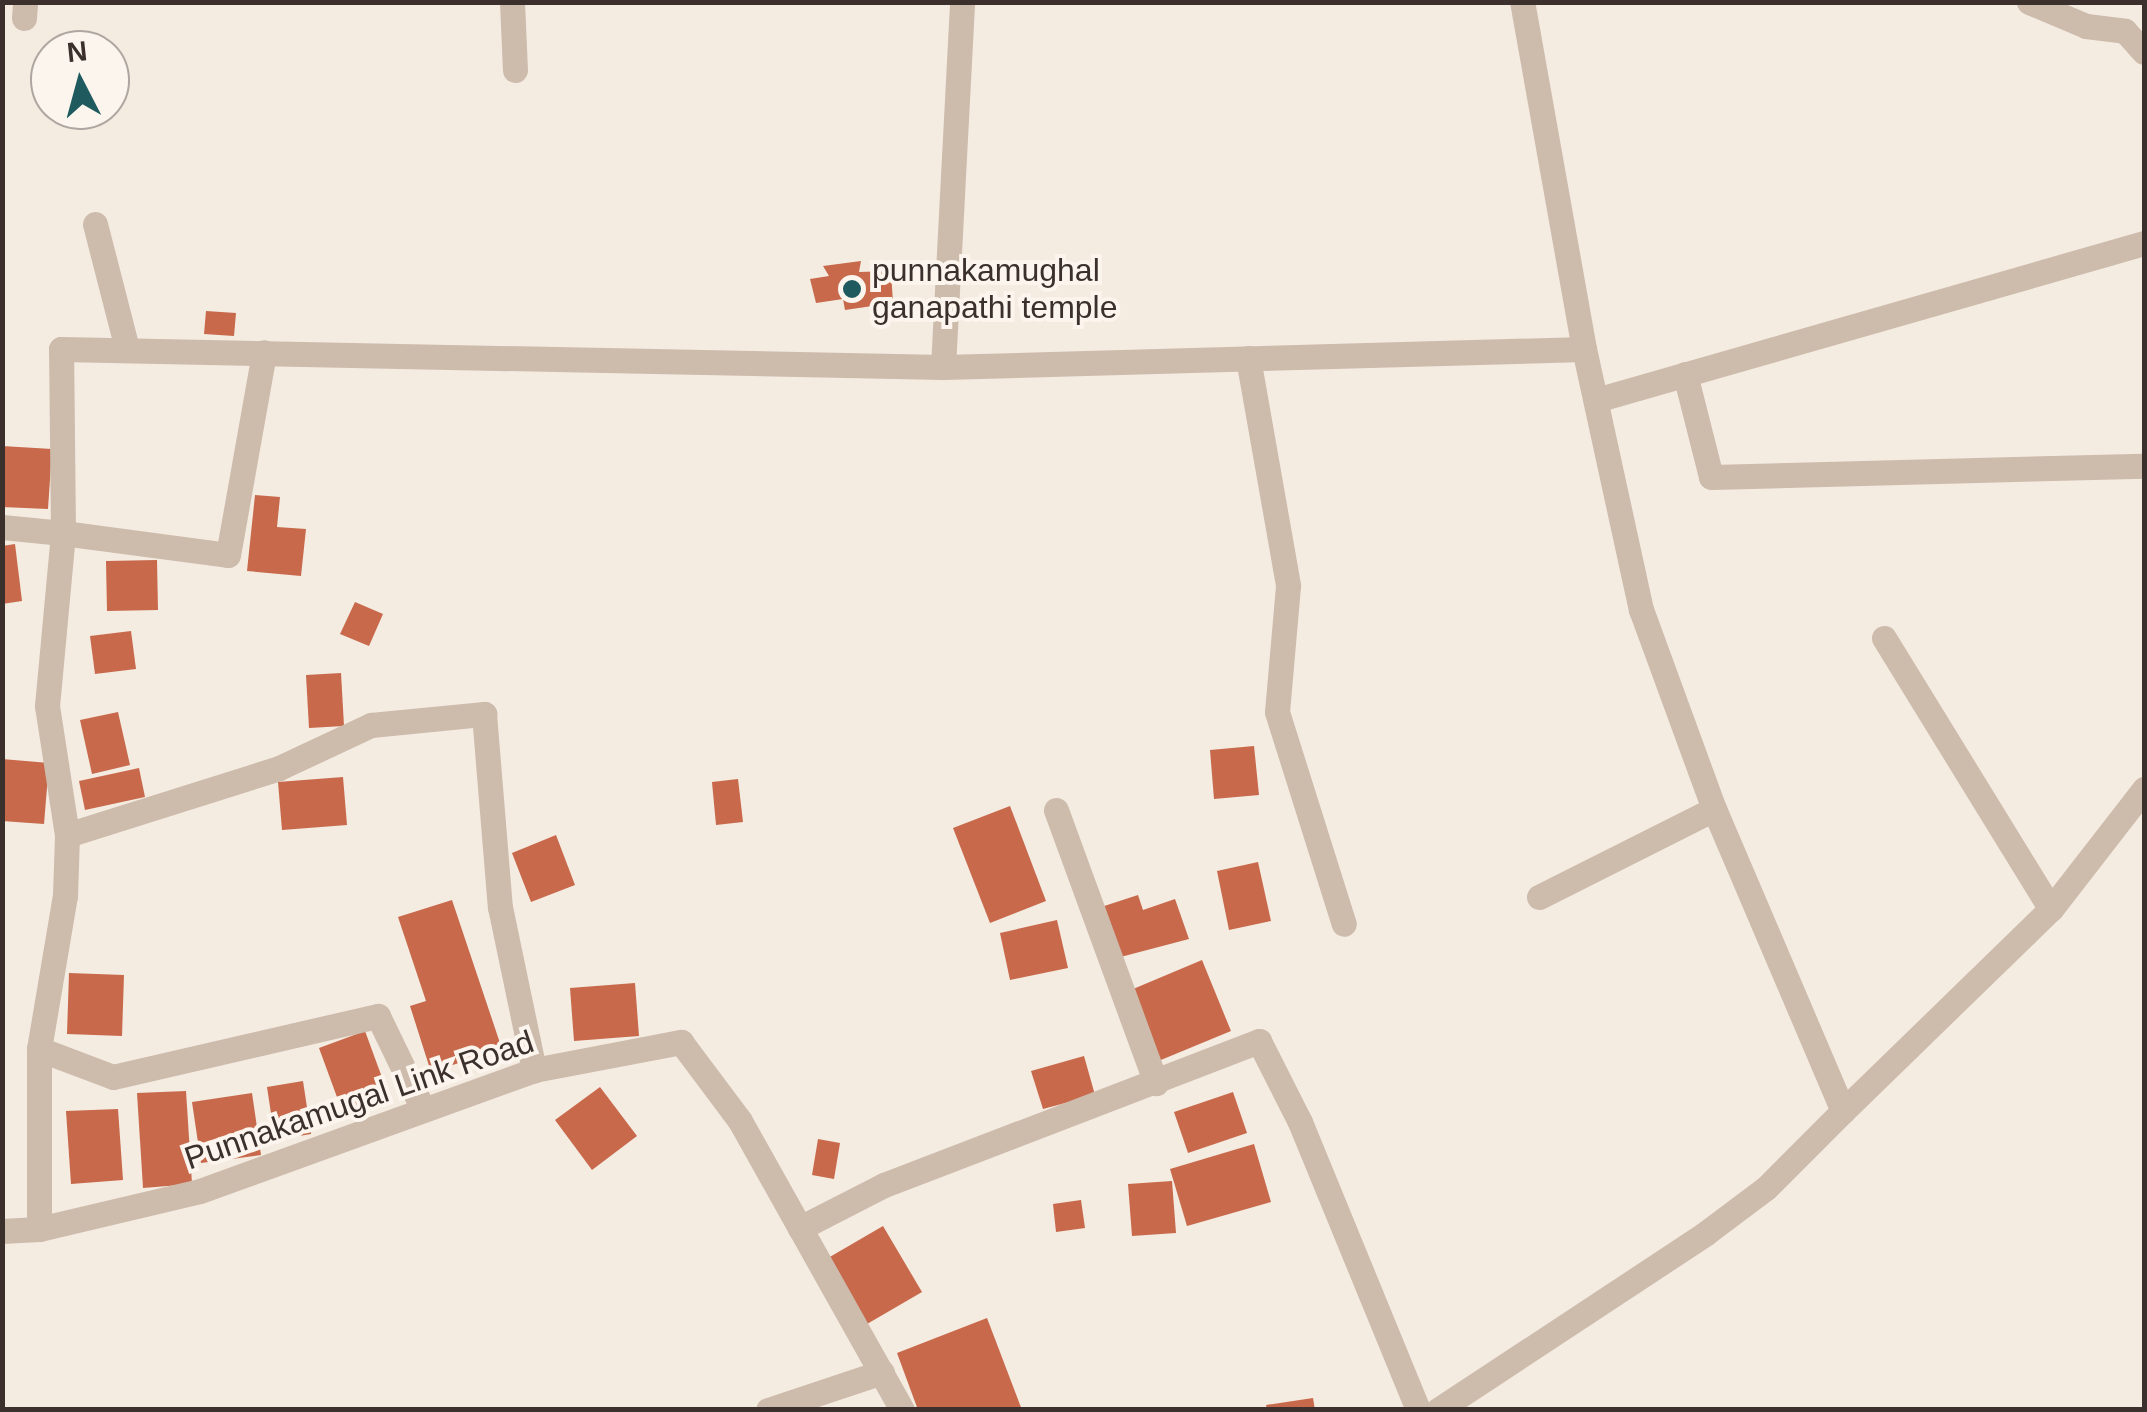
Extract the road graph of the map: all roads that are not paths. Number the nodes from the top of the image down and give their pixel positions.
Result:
1 (512, 2) edge
2 (962, 2) edge
3 (1522, 2) edge
4 (2029, 2) edge
5 (2144, 52) edge
6 (515, 70) dead end
7 (94, 224) dead end
8 (2144, 243) edge
9 (126, 349) junction
10 (1584, 349) junction
11 (264, 352) junction
12 (1248, 358) junction
13 (942, 367) junction
14 (1685, 374) junction
15 (1596, 400) junction
16 (2144, 466) edge
17 (2, 526) edge
18 (63, 533) junction
19 (1884, 638) dead end
20 (2144, 789) edge
21 (1714, 809) junction
22 (1056, 810) dead end
23 (67, 835) junction
24 (1538, 897) dead end
25 (2050, 910) junction
26 (1344, 924) dead end
27 (39, 1050) junction
28 (534, 1070) junction
29 (1156, 1083) junction
30 (423, 1110) junction
31 (1843, 1111) junction
32 (800, 1228) junction
33 (38, 1230) junction
34 (2, 1231) edge
35 (882, 1372) junction
36 (768, 1410) edge
37 (902, 1410) edge
38 (1418, 1410) edge
39 (1438, 1410) edge

1 - 6 street
2 - 13 street
3 - 10 street
4 - 5 street
7 - 9 street
8 - 14 street
9 - 11 street
9 - 18 street
10 - 12 street
10 - 15 street
11 - 13 street
11 - 18 street
12 - 13 street
12 - 26 street
14 - 15 street
14 - 16 street
15 - 21 street
17 - 18 street
18 - 23 street
19 - 25 street
20 - 25 street
21 - 24 street
21 - 31 street
22 - 29 street
23 - 27 street
23 - 28 street
25 - 31 street
27 - 30 street
27 - 33 street
28 - 30 street, Punnakamugal Link Road
28 - 32 street, Punnakamugal Link Road
29 - 32 street
29 - 38 street
30 - 33 street, Punnakamugal Link Road
31 - 39 street
32 - 35 street
33 - 34 street, Punnakamugal Link Road
35 - 36 street
35 - 37 street

